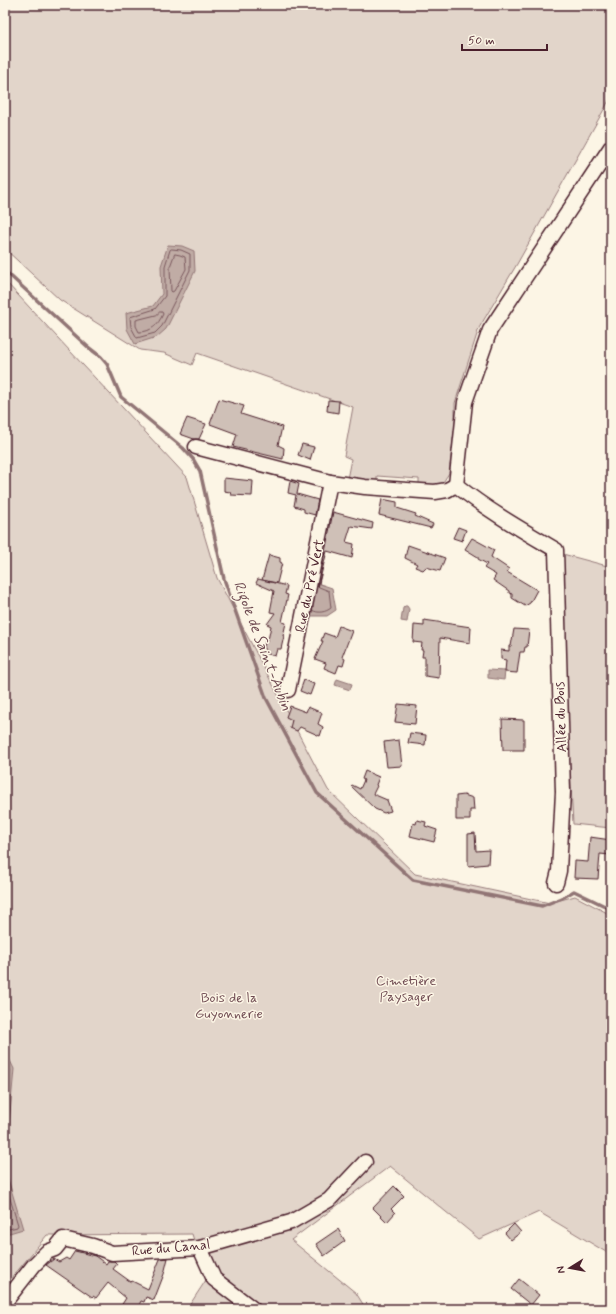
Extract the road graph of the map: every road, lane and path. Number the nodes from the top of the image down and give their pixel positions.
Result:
1 (611, 147) edge
2 (196, 447) dead end
3 (330, 482) junction
4 (456, 485) junction
5 (288, 690) dead end
6 (556, 883) dead end
7 (365, 1162) dead end
8 (200, 1248) junction
9 (5, 1302) edge
10 (253, 1309) edge

1 - 4 street
2 - 3 street
3 - 4 street
3 - 5 street, Rue du Pré Vert
4 - 6 street, Allée du Bois
7 - 8 street, Rue du Canal
8 - 9 street, Rue du Canal
8 - 10 street

